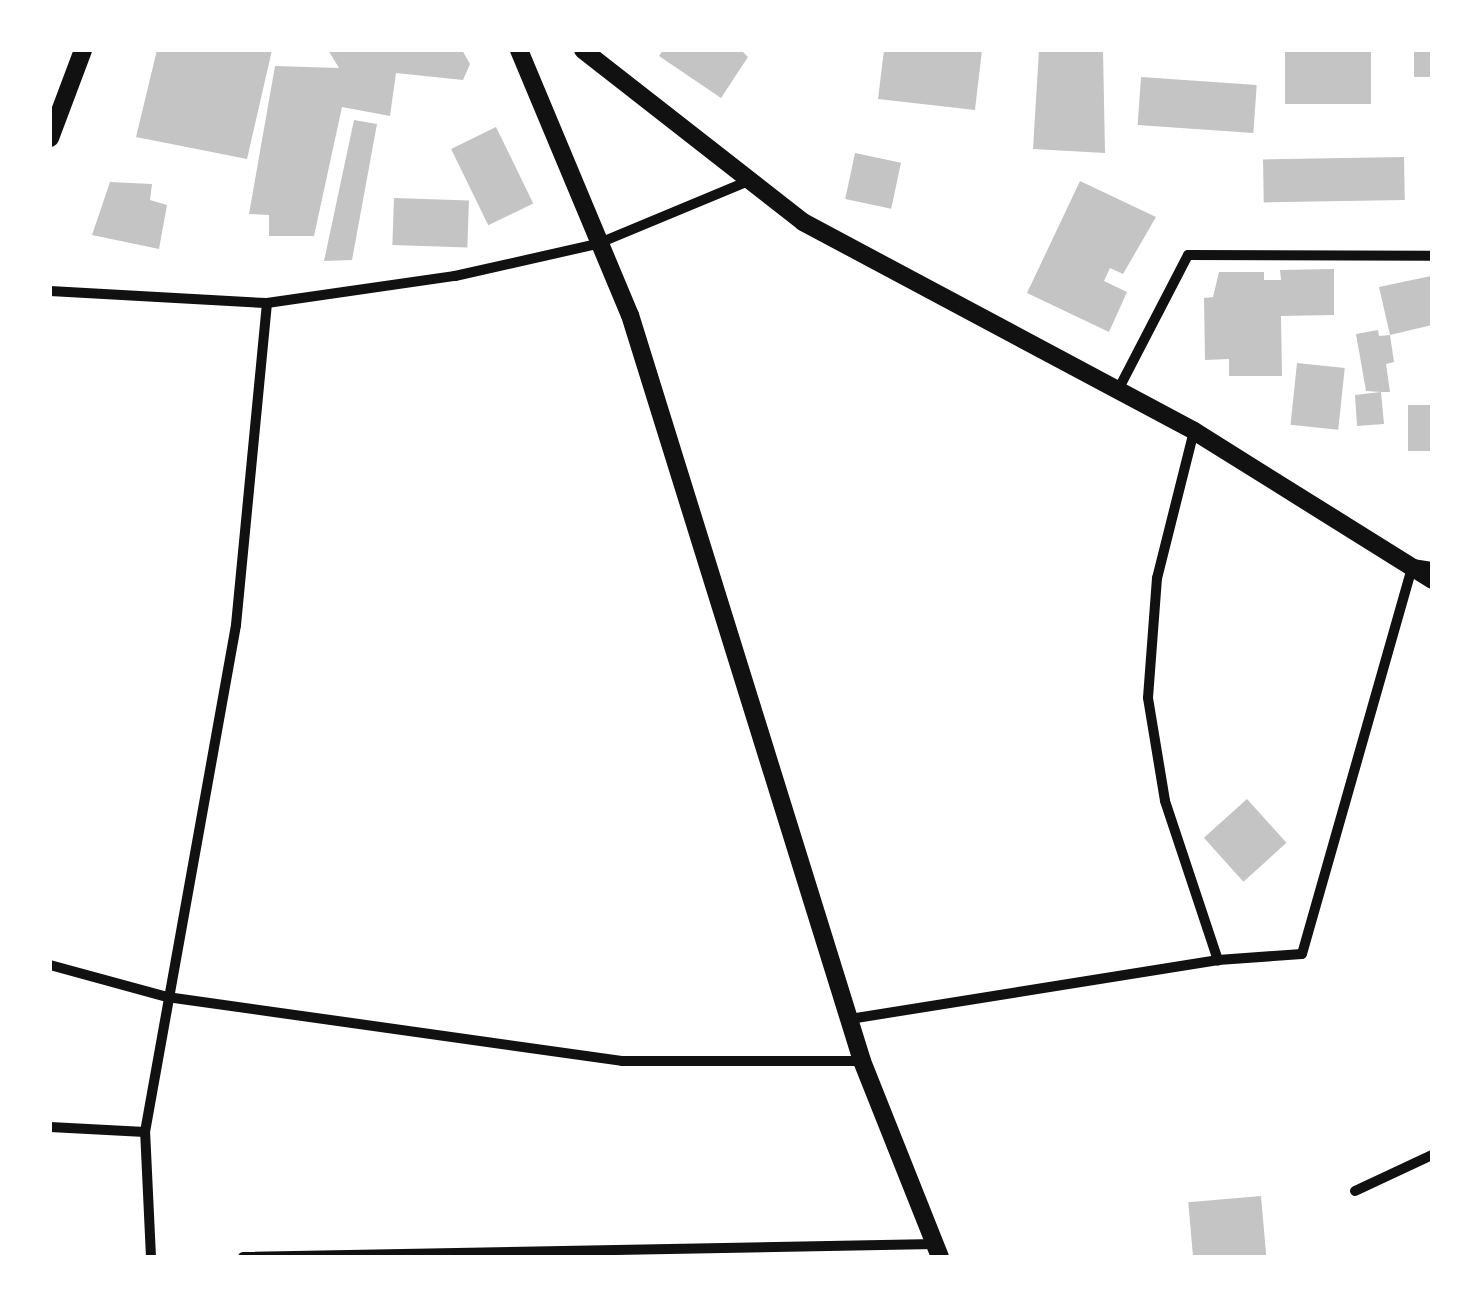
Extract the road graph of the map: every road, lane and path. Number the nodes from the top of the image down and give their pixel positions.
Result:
1 (83, 50) edge
2 (519, 50) edge
3 (582, 50) edge
4 (50, 138) edge
5 (754, 179) junction
6 (597, 244) junction
7 (1432, 256) edge
8 (50, 290) edge
9 (268, 302) junction
10 (1118, 392) junction
11 (1194, 431) junction
12 (1423, 566) edge
13 (1432, 580) edge
14 (1218, 960) junction
15 (50, 965) edge
16 (167, 997) junction
17 (850, 1020) junction
18 (862, 1060) junction
19 (50, 1127) edge
20 (144, 1132) junction
21 (1432, 1155) edge
22 (1355, 1191) dead end
23 (938, 1251) edge
24 (151, 1257) edge
25 (243, 1257) edge

1 - 4 street
2 - 6 street
3 - 5 street
5 - 6 street
5 - 10 street
6 - 9 street
6 - 17 street
7 - 10 street
8 - 9 street
9 - 16 street
10 - 11 street
11 - 12 street
11 - 14 street
12 - 13 street
12 - 14 street
14 - 17 street
15 - 16 street
16 - 18 street
16 - 20 street
17 - 18 street
18 - 23 street
19 - 20 street
20 - 24 street
21 - 22 street
23 - 25 street

